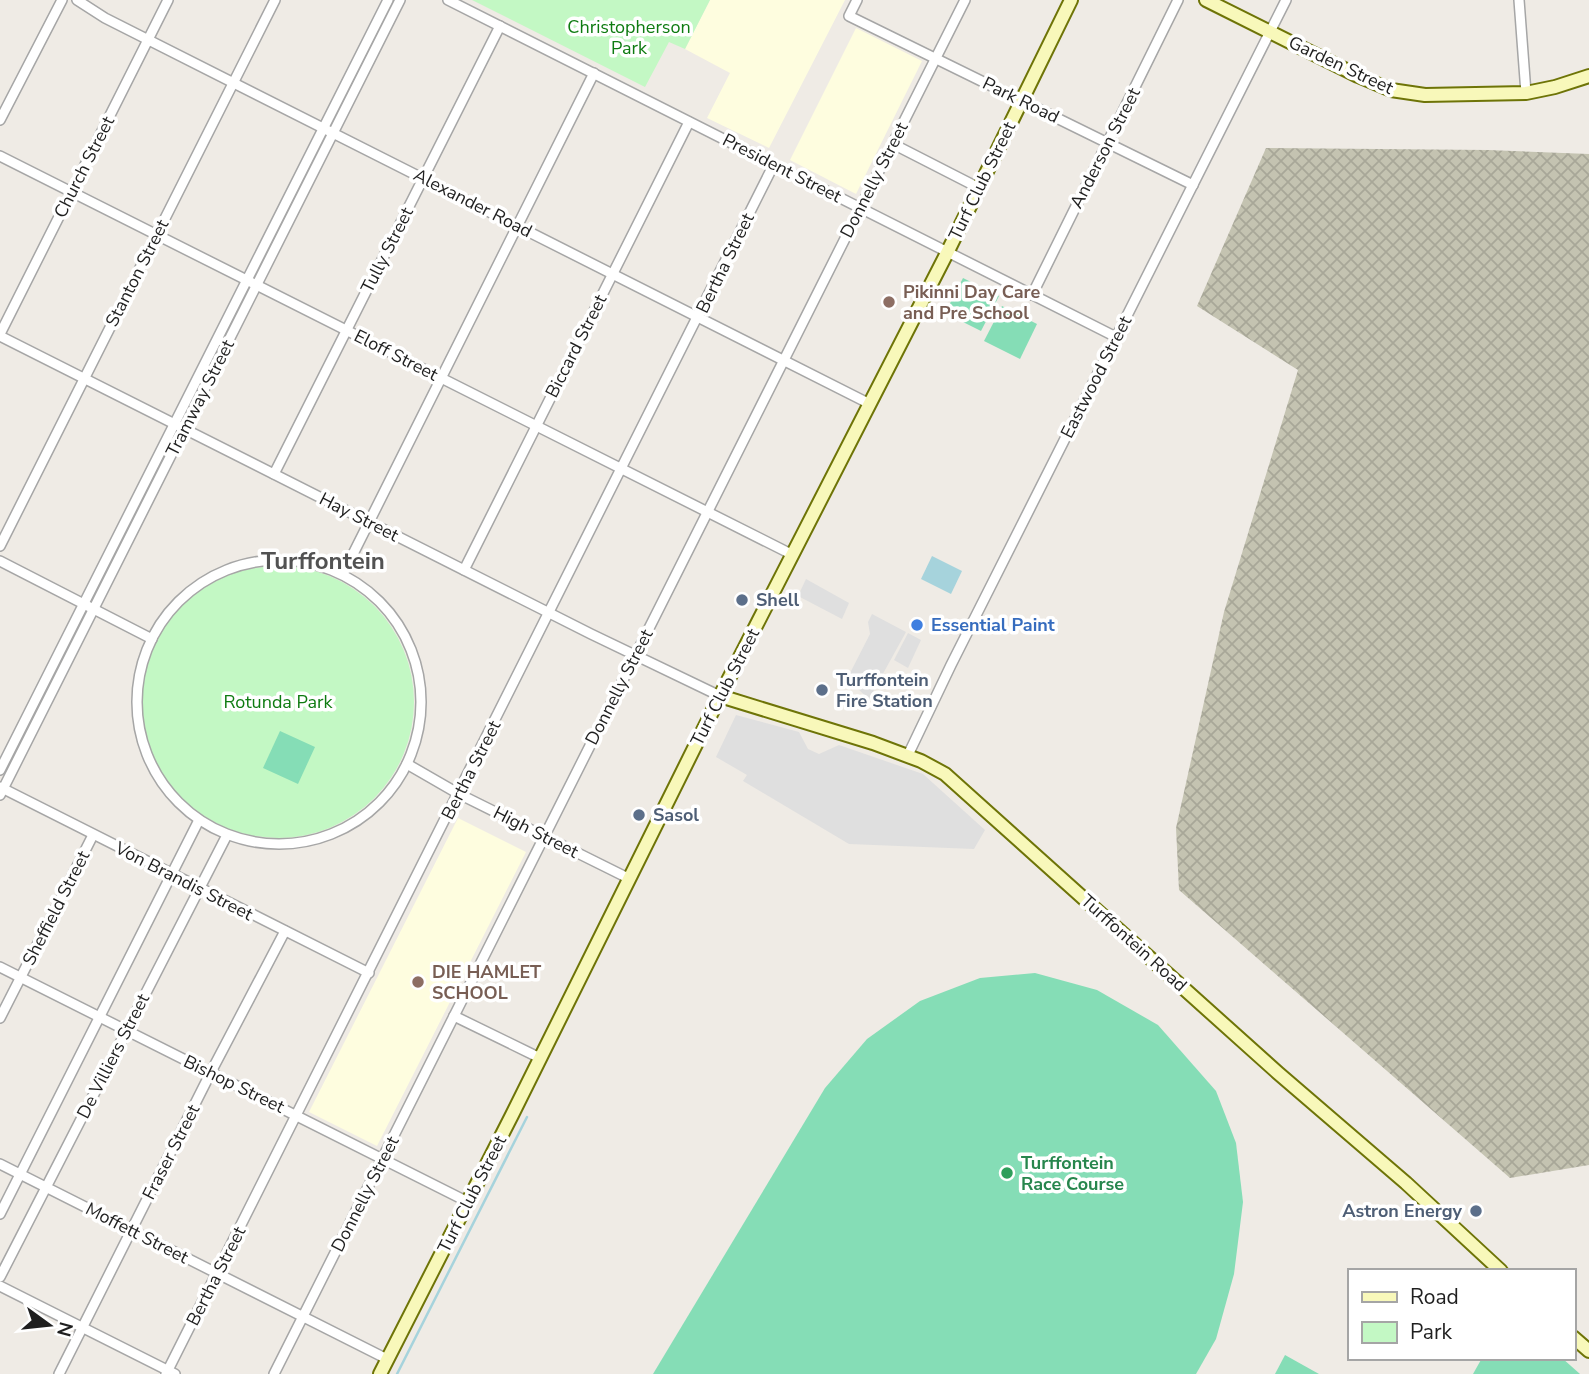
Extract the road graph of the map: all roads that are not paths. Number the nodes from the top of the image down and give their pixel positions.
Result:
1 (62, 0) edge
2 (77, 0) edge
3 (168, 0) edge
4 (275, 0) edge
5 (388, 0) edge
6 (400, 0) edge
7 (448, 0) edge
8 (857, 0) edge
9 (965, 0) edge
10 (1072, 0) edge
11 (1178, 0) edge
12 (1206, 0) edge
13 (1286, 0) edge
14 (1519, 0) edge
15 (500, 26) junction
16 (1270, 32) junction
17 (148, 40) junction
18 (362, 51) junction
19 (372, 57) junction
20 (936, 58) junction
21 (594, 73) junction
22 (1589, 76) edge
23 (233, 83) junction
24 (1526, 93) junction
25 (1022, 101) junction
26 (0, 120) edge
27 (689, 122) junction
28 (324, 129) junction
29 (333, 133) junction
30 (1107, 143) junction
31 (893, 144) junction
32 (0, 156) edge
33 (774, 164) junction
34 (423, 178) junction
35 (1193, 185) junction
36 (979, 188) junction
37 (71, 192) junction
38 (860, 207) junction
39 (518, 226) junction
40 (156, 235) junction
41 (948, 251) junction
42 (612, 274) junction
43 (252, 283) junction
44 (1032, 295) junction
45 (698, 317) junction
46 (347, 330) junction
47 (0, 335) edge
48 (1116, 337) junction
49 (210, 354) junction
50 (220, 359) junction
51 (783, 360) junction
52 (84, 379) junction
53 (441, 379) junction
54 (870, 404) junction
55 (175, 424) junction
56 (536, 426) junction
57 (185, 429) junction
58 (621, 469) junction
59 (274, 474) junction
60 (707, 512) junction
61 (132, 521) junction
62 (369, 522) junction
63 (0, 546) edge
64 (793, 555) junction
65 (0, 561) edge
66 (464, 570) junction
67 (343, 574) junction
68 (89, 606) junction
69 (549, 613) junction
70 (152, 639) junction
71 (635, 655) junction
72 (61, 661) junction
73 (39, 693) junction
74 (720, 696) junction
75 (48, 698) junction
76 (908, 755) junction
77 (407, 764) junction
78 (0, 770) edge
79 (1, 790) edge
80 (459, 793) junction
81 (199, 820) junction
82 (93, 835) junction
83 (227, 835) junction
84 (544, 836) junction
85 (172, 873) junction
86 (628, 878) junction
87 (200, 887) junction
88 (285, 931) junction
89 (0, 967) edge
90 (369, 973) junction
91 (21, 977) junction
92 (454, 1016) junction
93 (101, 1017) junction
94 (0, 1018) edge
95 (126, 1029) junction
96 (540, 1058) junction
97 (211, 1072) junction
98 (296, 1115) junction
99 (383, 1159) junction
100 (0, 1164) edge
101 (20, 1174) junction
102 (47, 1187) junction
103 (468, 1202) junction
104 (0, 1214) edge
105 (131, 1231) junction
106 (1499, 1269) edge
107 (217, 1274) junction
108 (0, 1277) edge
109 (0, 1286) edge
110 (302, 1318) junction
111 (83, 1327) junction
112 (1575, 1339) edge
113 (1589, 1351) edge
114 (387, 1359) junction
115 (170, 1373) edge
116 (59, 1374) edge
117 (274, 1374) edge
118 (380, 1374) edge

1 - 26 street
2 - 17 street, Alexander Road
3 - 17 street, Church Street
4 - 23 street, Stanton Street
5 - 18 street, Tramway Street
6 - 19 street, Tramway Street
7 - 15 street, President Street
8 - 20 street, Park Road
9 - 20 street, Donnelly Street
10 - 25 main road, Turf Club Street
11 - 30 street, Anderson Street
12 - 16 main road, Garden Street
13 - 16 street, Eastwood Street
14 - 24 street
15 - 21 street, President Street
15 - 34 street, Tully Street
16 - 24 main road, Garden Street
16 - 35 street, Eastwood Street
17 - 23 street, Alexander Road
17 - 37 street, Church Street
18 - 19 street
18 - 28 street, Tramway Street
19 - 29 street, Tramway Street
20 - 25 street, Park Road
20 - 31 street, Donnelly Street
21 - 27 street, President Street
21 - 39 street
22 - 24 main road, Garden Street
23 - 28 street, Alexander Road
23 - 40 street, Stanton Street
25 - 30 street, Park Road
25 - 36 main road, Turf Club Street
27 - 33 street, President Street
27 - 42 street, Biccard Street
28 - 29 street, Alexander Road
28 - 43 street, Tramway Street
29 - 34 street, Alexander Road
29 - 43 street, Tramway Street
30 - 35 street, Park Road
30 - 44 street, Anderson Street
31 - 36 street
31 - 38 street, Donnelly Street
32 - 37 street, Eloff Street
33 - 38 street, President Street
33 - 45 street, Bertha Street
34 - 39 street, Alexander Road
34 - 46 street, Tully Street
35 - 48 street, Eastwood Street
36 - 41 main road, Turf Club Street
37 - 40 street, Eloff Street
37 - 47 street, Church Street
38 - 41 street, President Street
38 - 51 street, Donnelly Street
39 - 42 street, Alexander Road
39 - 53 street
40 - 43 street, Eloff Street
40 - 52 street, Stanton Street
41 - 44 street, President Street
41 - 54 main road, Turf Club Street
42 - 45 street, Alexander Road
42 - 56 street, Biccard Street
43 - 46 street, Eloff Street
43 - 49 street, Tramway Street
43 - 50 street, Tramway Street
44 - 48 street, President Street
45 - 51 street, Alexander Road
45 - 58 street, Bertha Street
46 - 53 street, Eloff Street
46 - 59 street, Tully Street
47 - 52 street, Hay Street
48 - 76 street, Eastwood Street
49 - 50 street
49 - 55 street, Tramway Street
50 - 57 street, Tramway Street
51 - 54 street, Alexander Road
51 - 60 street, Donnelly Street
52 - 55 street, Hay Street
52 - 63 street, Stanton Street
53 - 56 street, Eloff Street
53 - 62 street
54 - 64 main road, Turf Club Street
55 - 57 street, Hay Street
55 - 61 street, Tramway Street
56 - 58 street, Eloff Street
56 - 66 street, Biccard Street
57 - 59 street, Hay Street
57 - 61 street, Tramway Street
58 - 60 street, Eloff Street
58 - 69 street, Bertha Street
59 - 62 street, Hay Street
60 - 64 street, Eloff Street
60 - 71 street, Donnelly Street
61 - 68 street, Tramway Street
62 - 66 street, Hay Street
62 - 67 street
64 - 74 main road, Turf Club Street
65 - 68 street
66 - 69 street, Hay Street
67 - 70 street
67 - 77 street
68 - 70 street
68 - 72 street, Tramway Street
69 - 71 street, Hay Street
69 - 80 street, Bertha Street
70 - 81 street
71 - 74 street, Hay Street
71 - 84 street, Donnelly Street
72 - 73 street, Tramway Street
72 - 75 street, Tramway Street
73 - 75 street
73 - 78 street, Tramway Street
74 - 76 main road, Turffontein Road
74 - 86 main road, Turf Club Street
75 - 79 street, Tramway Street
76 - 106 main road, Turffontein Road
77 - 80 street, High Street
77 - 83 street
79 - 82 street, Von Brandis Street
80 - 84 street, High Street
80 - 90 street, Bertha Street
81 - 83 street
81 - 85 street, De Villiers Street
82 - 85 street, Von Brandis Street
82 - 91 street, Sheffield Street
83 - 87 street, De Villiers Street
84 - 86 street, High Street
84 - 92 street, Donnelly Street
85 - 87 street, Von Brandis Street
85 - 93 street, De Villiers Street
86 - 96 main road, Turf Club Street
87 - 88 street, Von Brandis Street
87 - 95 street, De Villiers Street
88 - 90 street, Von Brandis Street
88 - 97 street, Fraser Street
89 - 91 street, Bishop Street
90 - 98 street, Bertha Street
91 - 93 street, Bishop Street
91 - 94 street, Sheffield Street
92 - 96 street
92 - 99 street, Donnelly Street
93 - 95 street, Bishop Street
93 - 101 street, De Villiers Street
95 - 97 street, Bishop Street
95 - 102 street, De Villiers Street
96 - 103 main road, Turf Club Street
97 - 98 street, Bishop Street
97 - 105 street, Fraser Street
98 - 99 street, Bishop Street
98 - 107 street, Bertha Street
99 - 103 street, Bishop Street
99 - 110 street, Donnelly Street
100 - 101 street, Moffett Street
101 - 102 street, Moffett Street
101 - 104 street, De Villiers Street
102 - 105 street, Moffett Street
102 - 108 street, De Villiers Street
103 - 114 main road, Turf Club Street
105 - 107 street, Moffett Street
105 - 111 street, Fraser Street
107 - 110 street, Moffett Street
107 - 115 street, Bertha Street
109 - 111 street
110 - 114 street, Moffett Street
110 - 117 street, Donnelly Street
111 - 115 street
111 - 116 street, Fraser Street
112 - 113 main road
114 - 118 main road, Turf Club Street

